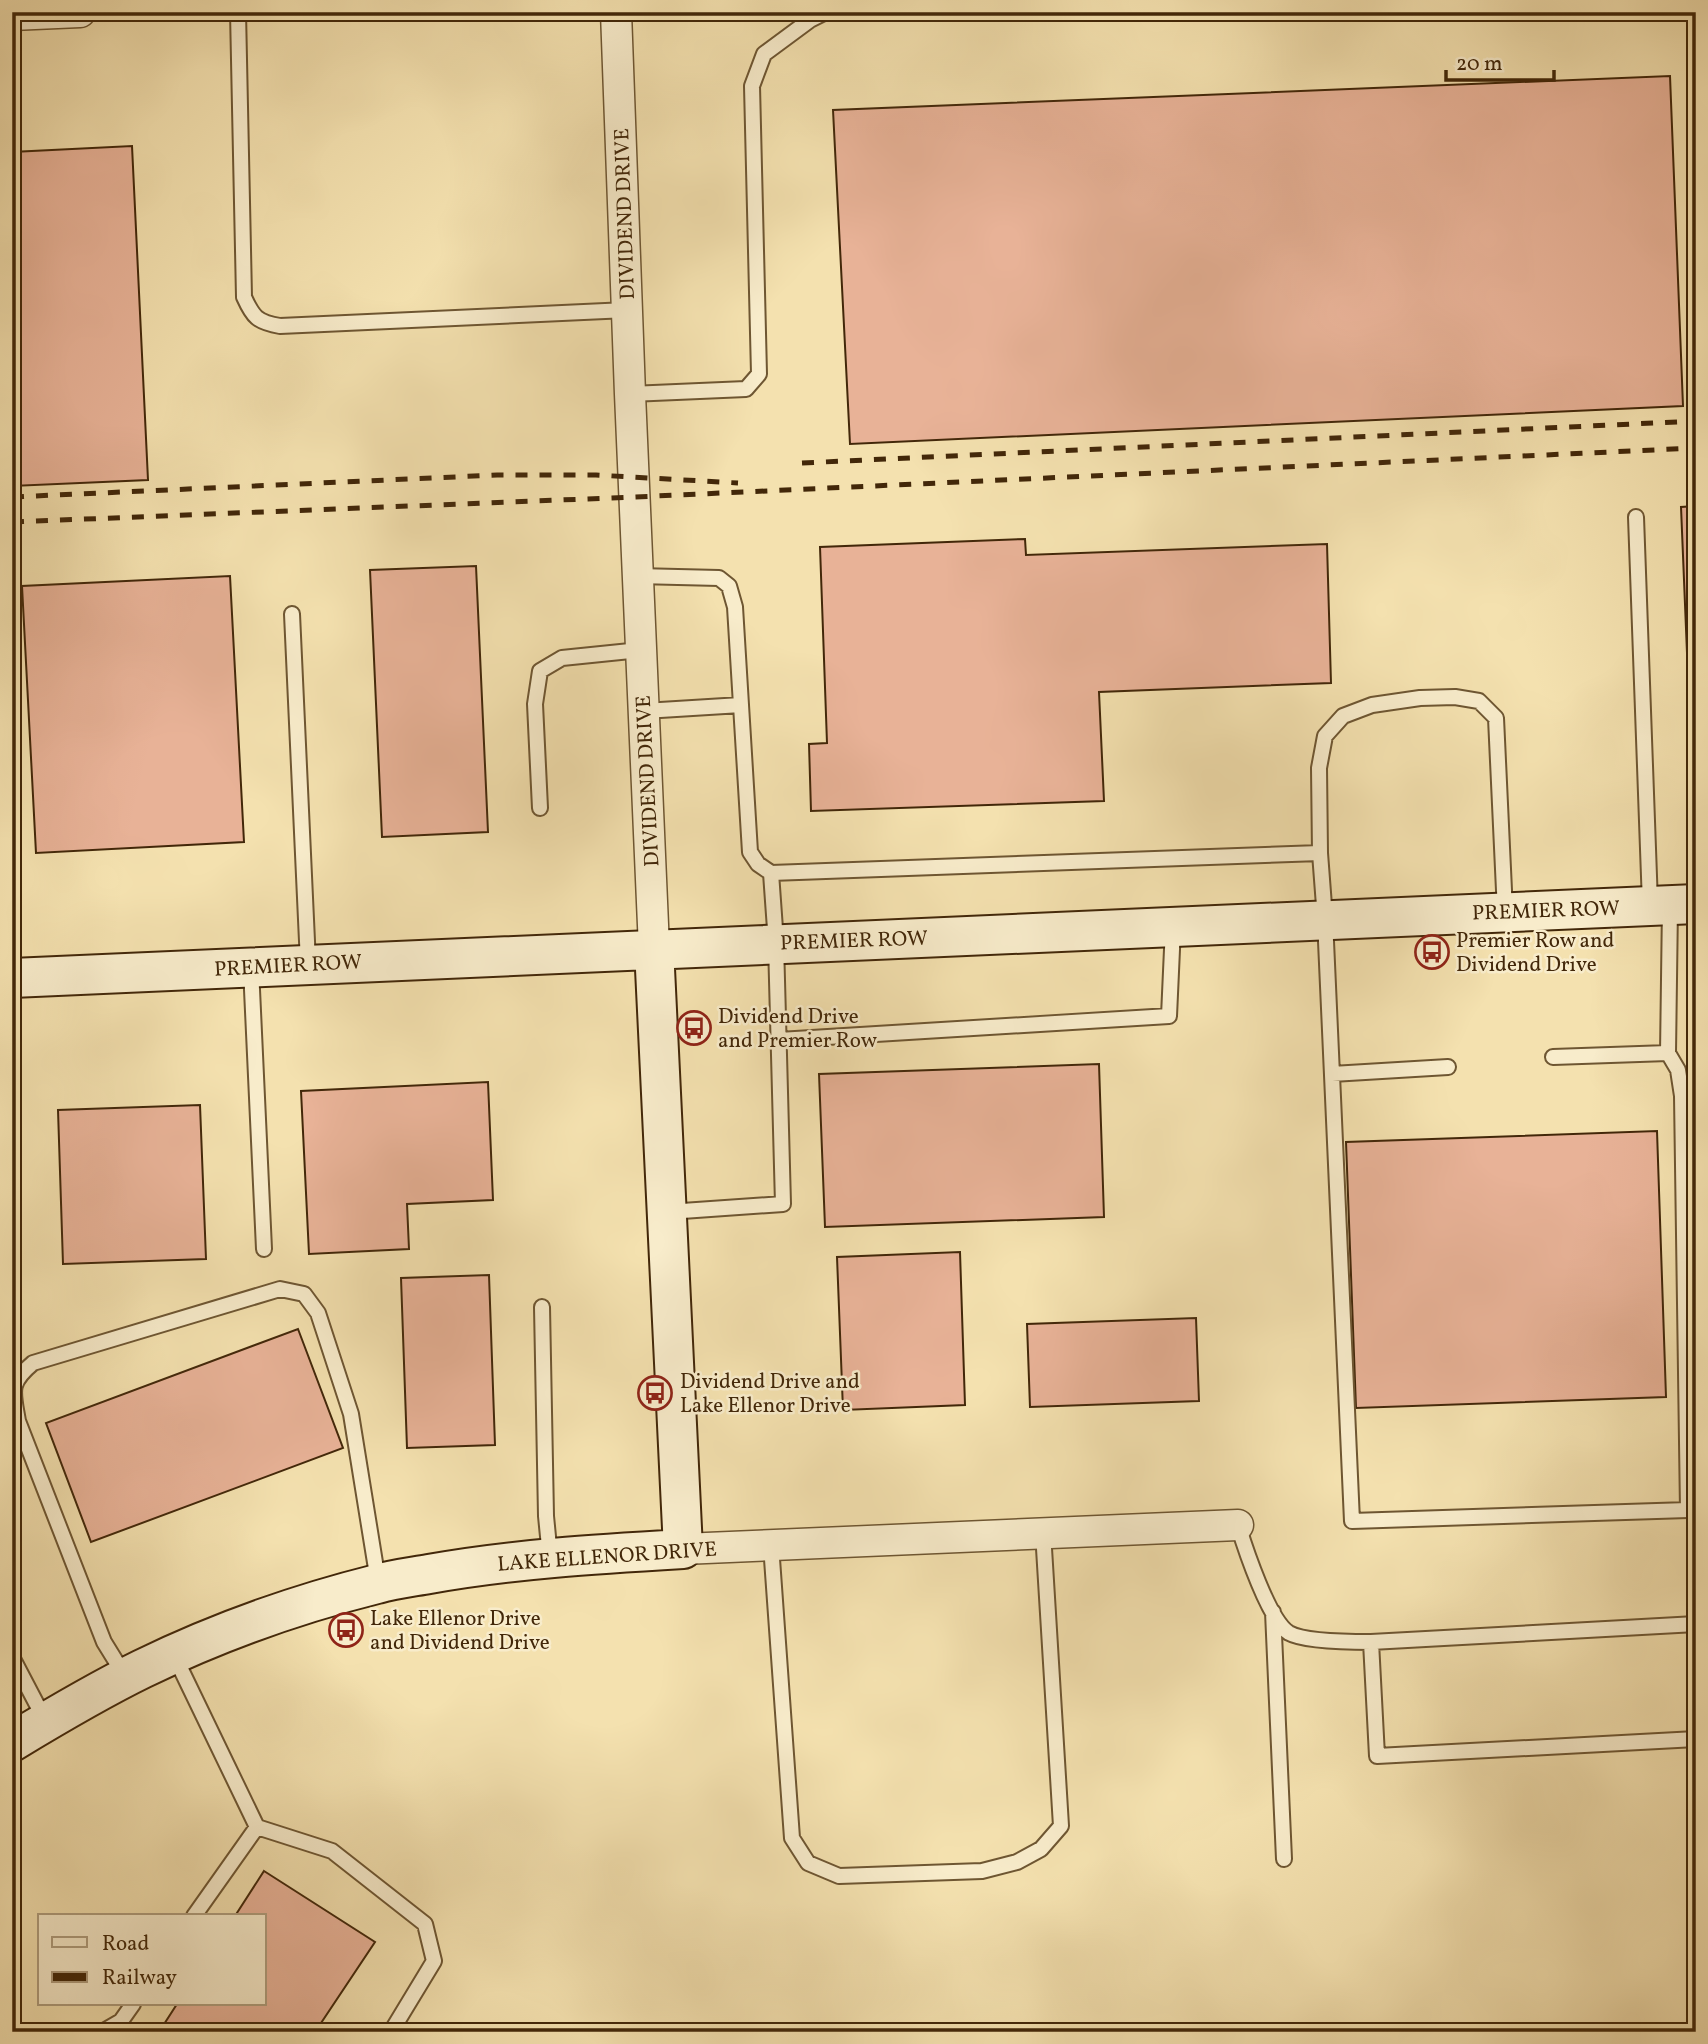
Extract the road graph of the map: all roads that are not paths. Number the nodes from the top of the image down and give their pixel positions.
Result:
1 (80, 12) edge
2 (238, 12) edge
3 (617, 12) edge
4 (826, 12) edge
5 (12, 15) edge
6 (627, 310) junction
7 (630, 394) junction
8 (1636, 517) dead end
9 (637, 576) junction
10 (292, 614) dead end
11 (640, 650) junction
12 (741, 705) junction
13 (643, 710) junction
14 (540, 808) dead end
15 (1320, 853) junction
16 (771, 873) junction
17 (1672, 905) edge
18 (1505, 912) junction
19 (1325, 919) junction
20 (1173, 926) junction
21 (776, 943) junction
22 (654, 948) junction
23 (308, 964) junction
24 (251, 967) junction
25 (12, 978) edge
26 (779, 1040) junction
27 (1668, 1053) junction
28 (1553, 1057) dead end
29 (1448, 1067) dead end
30 (1332, 1074) junction
31 (666, 1212) junction
32 (264, 1250) dead end
33 (542, 1307) dead end
34 (1238, 1525) joint
35 (1043, 1532) junction
36 (771, 1545) junction
37 (683, 1549) junction
38 (550, 1557) junction
39 (379, 1583) junction
40 (1273, 1612) junction
41 (1696, 1624) edge
42 (1371, 1642) junction
43 (174, 1655) junction
44 (12, 1657) edge
45 (125, 1678) junction
46 (46, 1721) junction
47 (1696, 1739) edge
48 (12, 1742) edge
49 (257, 1827) junction
50 (1284, 1859) dead end
51 (195, 1914) edge
52 (132, 2006) edge
53 (102, 2032) edge
54 (391, 2032) edge

1 - 5 street
2 - 6 lane
3 - 6 street, DIVIDEND DRIVE
4 - 7 lane
6 - 7 street, DIVIDEND DRIVE
7 - 9 street, DIVIDEND DRIVE
8 - 17 lane
9 - 11 street, DIVIDEND DRIVE
9 - 12 lane
10 - 23 lane
11 - 13 street, DIVIDEND DRIVE
11 - 14 lane
12 - 13 lane
12 - 16 lane
13 - 22 street, DIVIDEND DRIVE
15 - 16 lane
15 - 18 lane
15 - 19 lane
16 - 21 lane
17 - 18 street, PREMIER ROW
17 - 27 lane
18 - 19 street, PREMIER ROW
19 - 20 street, PREMIER ROW
19 - 30 lane
20 - 21 street, PREMIER ROW
20 - 26 lane
21 - 22 street, PREMIER ROW
21 - 26 lane
22 - 23 street, PREMIER ROW
22 - 31 street, DIVIDEND DRIVE
23 - 24 street, PREMIER ROW
24 - 25 street, PREMIER ROW
24 - 32 lane
26 - 31 lane
27 - 28 lane
27 - 30 lane
29 - 30 lane
31 - 37 street, DIVIDEND DRIVE
33 - 38 lane
34 - 35 street, LAKE ELLENOR DRIVE
34 - 40 lane
35 - 36 street, LAKE ELLENOR DRIVE
35 - 36 lane
36 - 37 street, LAKE ELLENOR DRIVE
37 - 38 street, LAKE ELLENOR DRIVE
38 - 39 street, LAKE ELLENOR DRIVE
39 - 43 street, LAKE ELLENOR DRIVE
39 - 45 lane
40 - 42 lane
40 - 50 lane
41 - 42 lane
42 - 47 lane
43 - 45 street, LAKE ELLENOR DRIVE
43 - 49 lane
44 - 46 lane
45 - 46 street, LAKE ELLENOR DRIVE
46 - 48 street, LAKE ELLENOR DRIVE
49 - 51 lane
49 - 54 lane
52 - 53 lane

